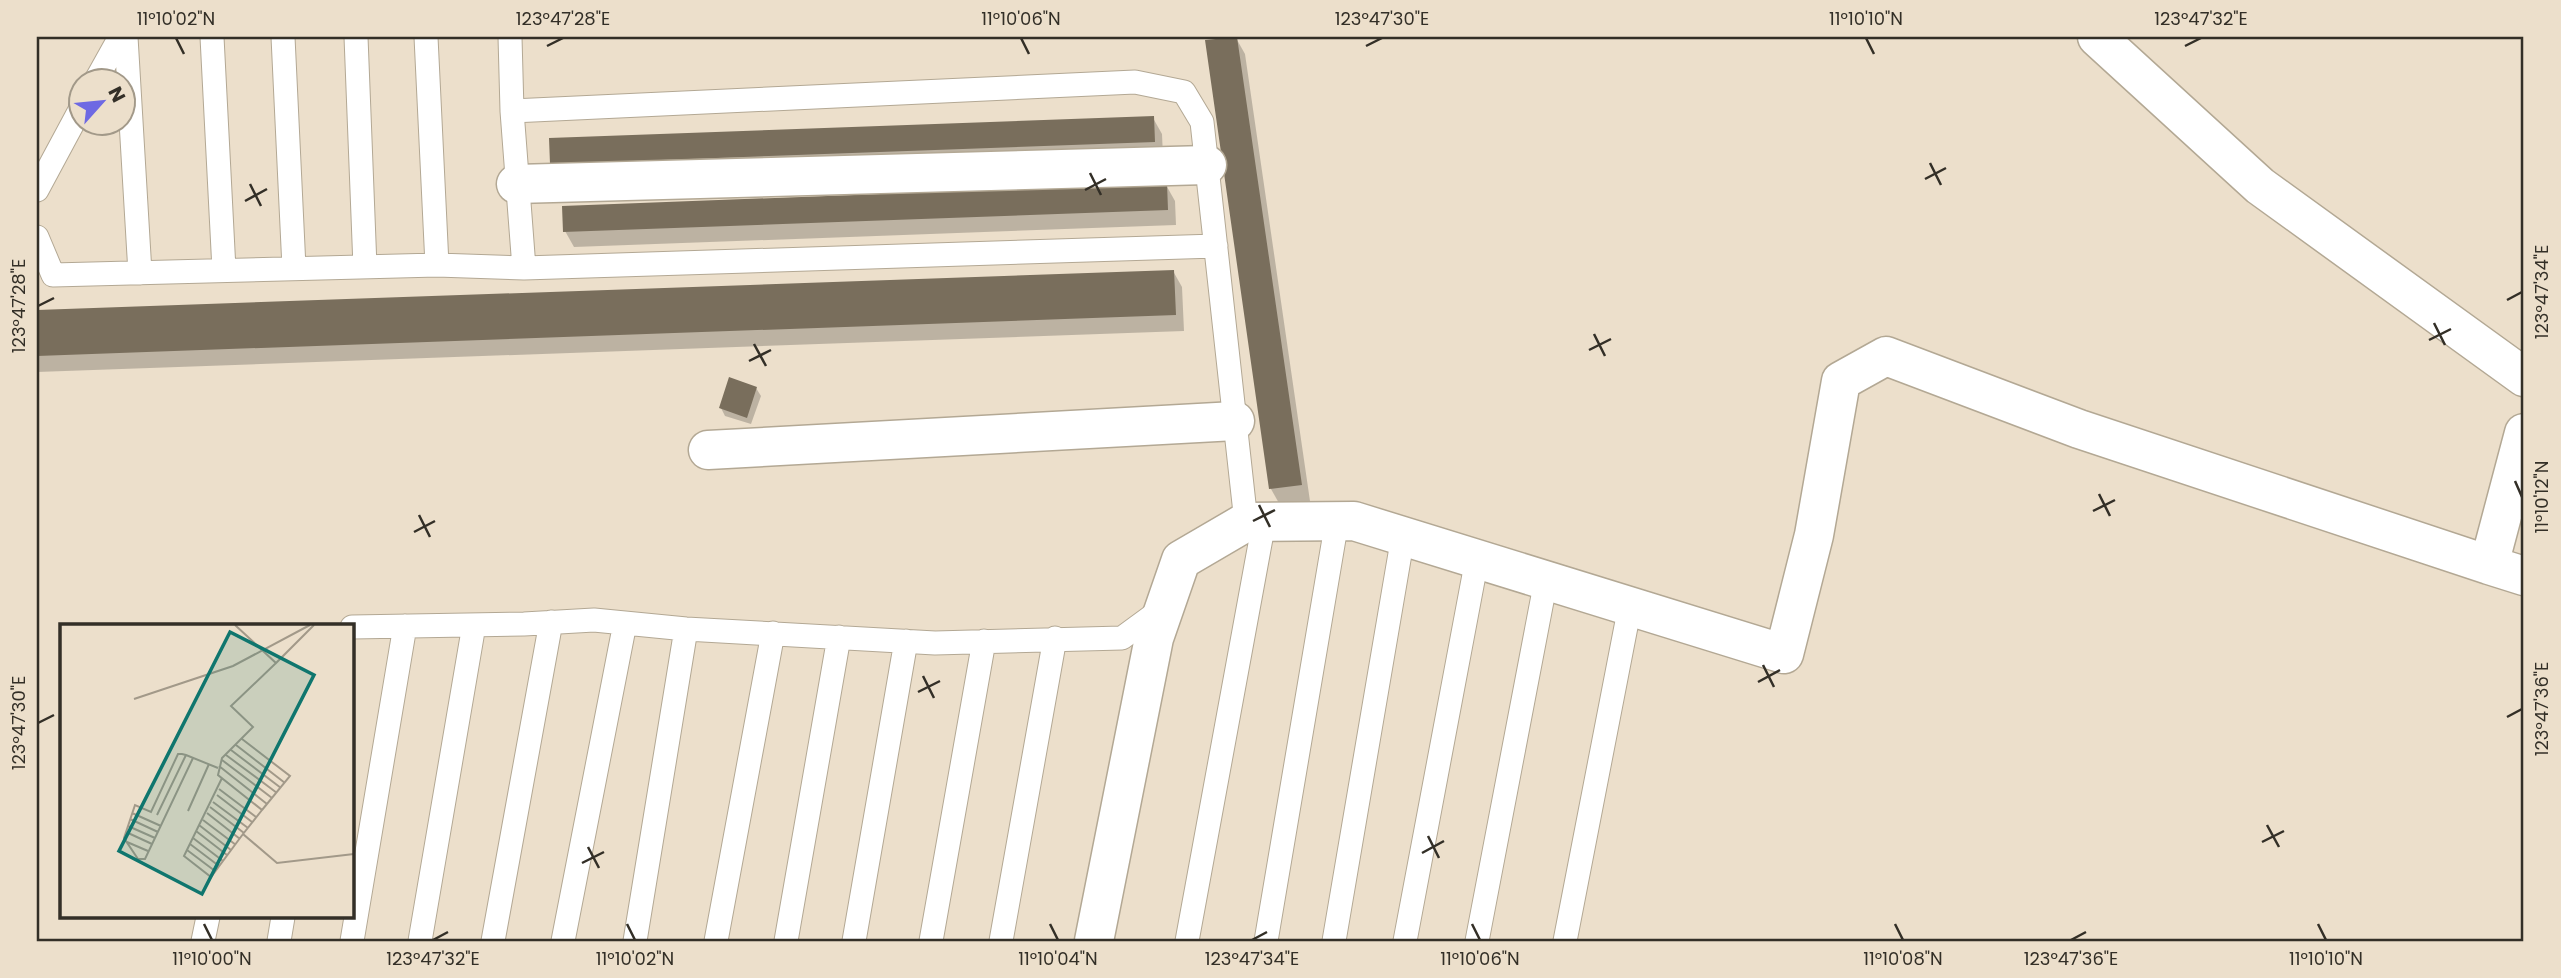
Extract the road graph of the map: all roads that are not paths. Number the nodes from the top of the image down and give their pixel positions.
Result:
1 (120, 37) edge
2 (126, 37) edge
3 (212, 37) edge
4 (283, 37) edge
5 (356, 37) edge
6 (426, 37) edge
7 (510, 37) edge
8 (2097, 37) edge
9 (104, 66) edge
10 (512, 111) junction
11 (66, 136) edge
12 (1207, 165) junction
13 (516, 184) junction
14 (37, 190) edge
15 (37, 237) edge
16 (1216, 246) junction
17 (436, 265) junction
18 (365, 267) junction
19 (294, 268) junction
20 (524, 268) junction
21 (224, 270) junction
22 (140, 273) junction
23 (2524, 377) edge
24 (1235, 421) junction
25 (2524, 433) edge
26 (708, 450) dead end
27 (1337, 521) junction
28 (1255, 522) junction
29 (1403, 536) junction
30 (1477, 559) junction
31 (2489, 565) junction
32 (2524, 576) edge
33 (1546, 580) junction
34 (1630, 606) junction
35 (1165, 607) junction
36 (551, 622) junction
37 (625, 623) junction
38 (474, 625) junction
39 (405, 626) junction
40 (354, 627) edge
41 (686, 629) junction
42 (773, 634) junction
43 (839, 638) junction
44 (1055, 638) junction
45 (906, 641) junction
46 (984, 641) junction
47 (208, 918) edge
48 (283, 918) edge
49 (203, 941) edge
50 (279, 941) edge
51 (352, 941) edge
52 (421, 941) edge
53 (493, 941) edge
54 (563, 941) edge
55 (635, 941) edge
56 (716, 941) edge
57 (786, 941) edge
58 (854, 941) edge
59 (931, 941) edge
60 (1001, 941) edge
61 (1094, 941) edge
62 (1186, 941) edge
63 (1266, 941) edge
64 (1334, 941) edge
65 (1405, 941) edge
66 (1477, 941) edge
67 (1565, 941) edge

1 - 9 lane
2 - 22 lane
3 - 21 lane
4 - 19 lane
5 - 18 lane
6 - 17 lane
7 - 10 lane
8 - 23 street
10 - 12 lane
10 - 13 lane
11 - 14 lane
12 - 13 street
12 - 16 lane
13 - 20 lane
15 - 22 lane
16 - 20 lane
16 - 24 lane
17 - 18 lane
17 - 20 lane
18 - 19 lane
19 - 21 lane
21 - 22 lane
24 - 26 street
24 - 28 lane
25 - 31 street
27 - 28 street
27 - 29 street
27 - 63 lane
28 - 35 street
28 - 62 lane
29 - 30 street
29 - 64 lane
30 - 33 street
30 - 65 lane
31 - 32 street
31 - 34 street
33 - 34 street
33 - 66 lane
34 - 67 lane
35 - 44 lane
35 - 61 street
36 - 37 lane
36 - 38 lane
36 - 53 lane
37 - 41 lane
37 - 54 lane
38 - 39 lane
38 - 52 lane
39 - 40 lane
39 - 51 lane
41 - 42 lane
41 - 55 lane
42 - 43 lane
42 - 56 lane
43 - 45 lane
43 - 57 lane
44 - 46 lane
44 - 60 lane
45 - 46 lane
45 - 58 lane
46 - 59 lane
47 - 49 lane
48 - 50 lane

